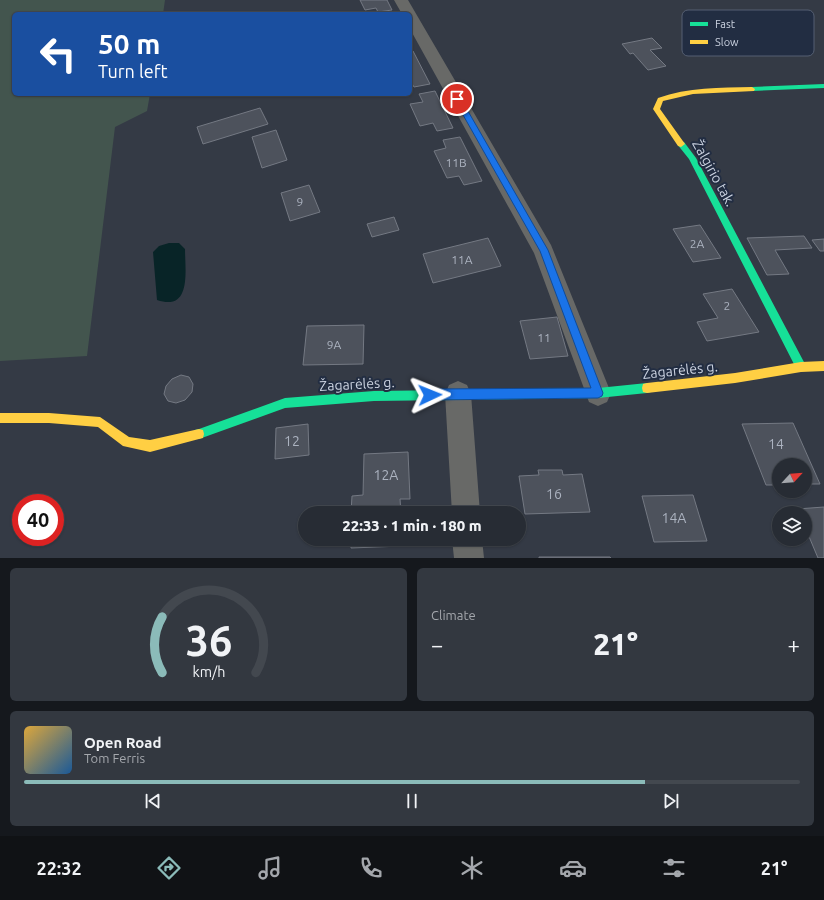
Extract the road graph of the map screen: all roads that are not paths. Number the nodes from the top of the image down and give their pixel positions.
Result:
1 (401, 0) edge
2 (407, 12) edge
3 (412, 20) edge
4 (824, 86) edge
5 (824, 366) edge
6 (801, 367) junction
7 (598, 393) junction
8 (458, 394) junction
9 (0, 418) edge
10 (466, 506) edge
11 (468, 546) edge
12 (469, 558) edge

1 - 2 street
3 - 7 street
4 - 6 street, Žalgirio tak.
5 - 6 street, Žagarėlės g.
6 - 7 street, Žagarėlės g.
7 - 8 street, Žagarėlės g.
8 - 9 street, Žagarėlės g.
8 - 10 street
11 - 12 street

